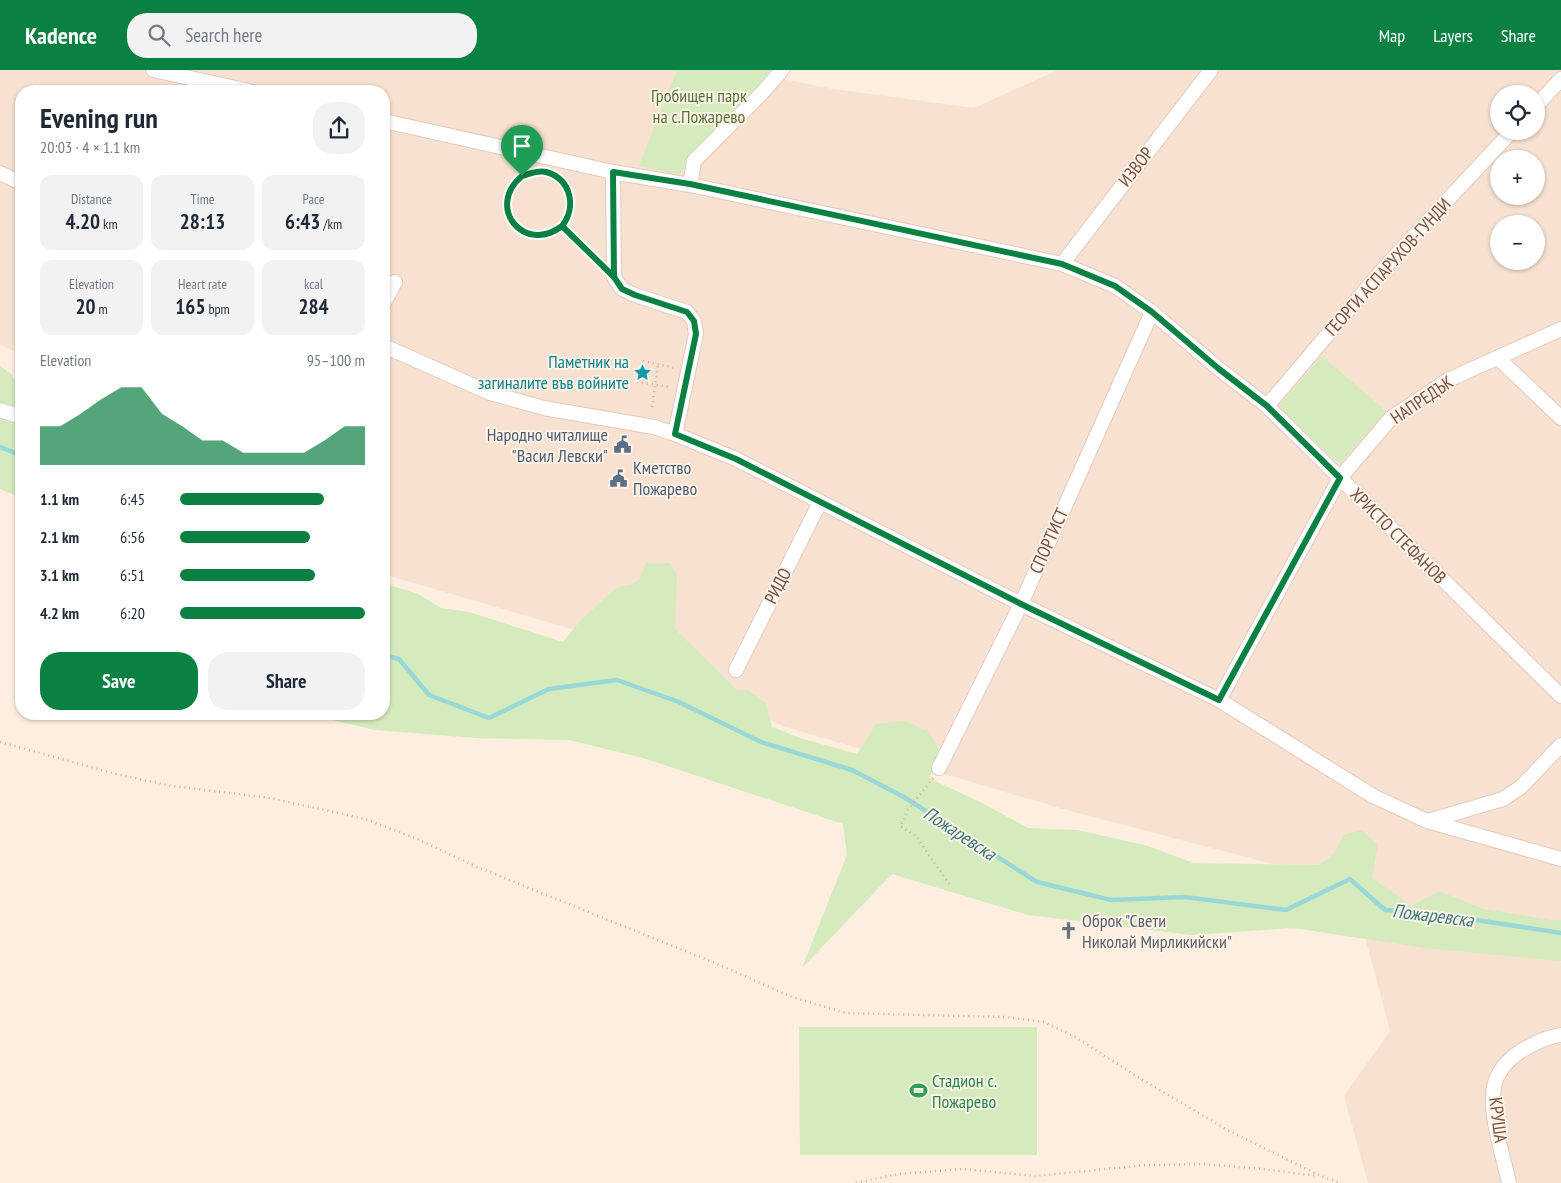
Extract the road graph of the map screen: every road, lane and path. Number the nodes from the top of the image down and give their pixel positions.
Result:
1 (153, 70) edge
2 (782, 70) edge
3 (1210, 70) edge
4 (1561, 79) edge
5 (222, 85) edge
6 (1545, 96) edge
7 (390, 122) edge
8 (1504, 140) edge
9 (613, 172) junction
10 (690, 184) junction
11 (562, 226) junction
12 (1062, 264) junction
13 (614, 277) junction
14 (395, 282) dead end
15 (390, 292) edge
16 (1152, 312) junction
17 (1561, 329) edge
18 (390, 349) edge
19 (1498, 358) junction
20 (643, 361) dead end
21 (658, 365) junction
22 (682, 370) dead end
23 (638, 382) dead end
24 (656, 384) junction
25 (674, 388) dead end
26 (1267, 406) junction
27 (652, 407) dead end
28 (0, 410) edge
29 (15, 414) edge
30 (1561, 418) edge
31 (675, 434) junction
32 (1340, 478) junction
33 (820, 502) junction
34 (1021, 604) junction
35 (736, 670) dead end
36 (1561, 696) edge
37 (1219, 700) junction
38 (0, 742) edge
39 (1561, 745) edge
40 (939, 768) dead end
41 (928, 786) dead end
42 (1427, 821) junction
43 (1561, 860) edge
44 (949, 884) dead end
45 (1561, 1035) edge
46 (1321, 1176) junction
47 (856, 1183) edge
48 (1340, 1183) edge
49 (1509, 1183) edge

1 - 5 street
2 - 10 street
3 - 12 street, ИЗВОР
4 - 6 street
7 - 9 street, ХРИСТО СТЕФАНОВ
8 - 26 street, ГЕОРГИ АСПАРУХОВ-ГУНДИ
9 - 10 street, ХРИСТО СТЕФАНОВ
9 - 13 street
10 - 12 street, ХРИСТО СТЕФАНОВ
11 - 11 path
11 - 13 path
12 - 16 street, ХРИСТО СТЕФАНОВ
13 - 31 street
14 - 15 street
16 - 26 street, ХРИСТО СТЕФАНОВ
16 - 34 street, СПОРТИСТ
17 - 19 street, НАПРЕДЪК
18 - 31 street
19 - 30 street
19 - 32 street, НАПРЕДЪК
20 - 21 path
21 - 22 path
21 - 24 path
23 - 24 path
24 - 25 path
24 - 27 path
26 - 32 street, ХРИСТО СТЕФАНОВ
28 - 29 street
31 - 33 street
32 - 36 street, ХРИСТО СТЕФАНОВ
32 - 37 street, НАПРЕДЪК
33 - 34 street
33 - 35 street, РИДО
34 - 37 street
34 - 40 street, СПОРТИСТ
37 - 42 street
38 - 46 path
39 - 42 street
41 - 44 path
42 - 43 street
45 - 49 street, КРУША
46 - 47 path
46 - 48 path

